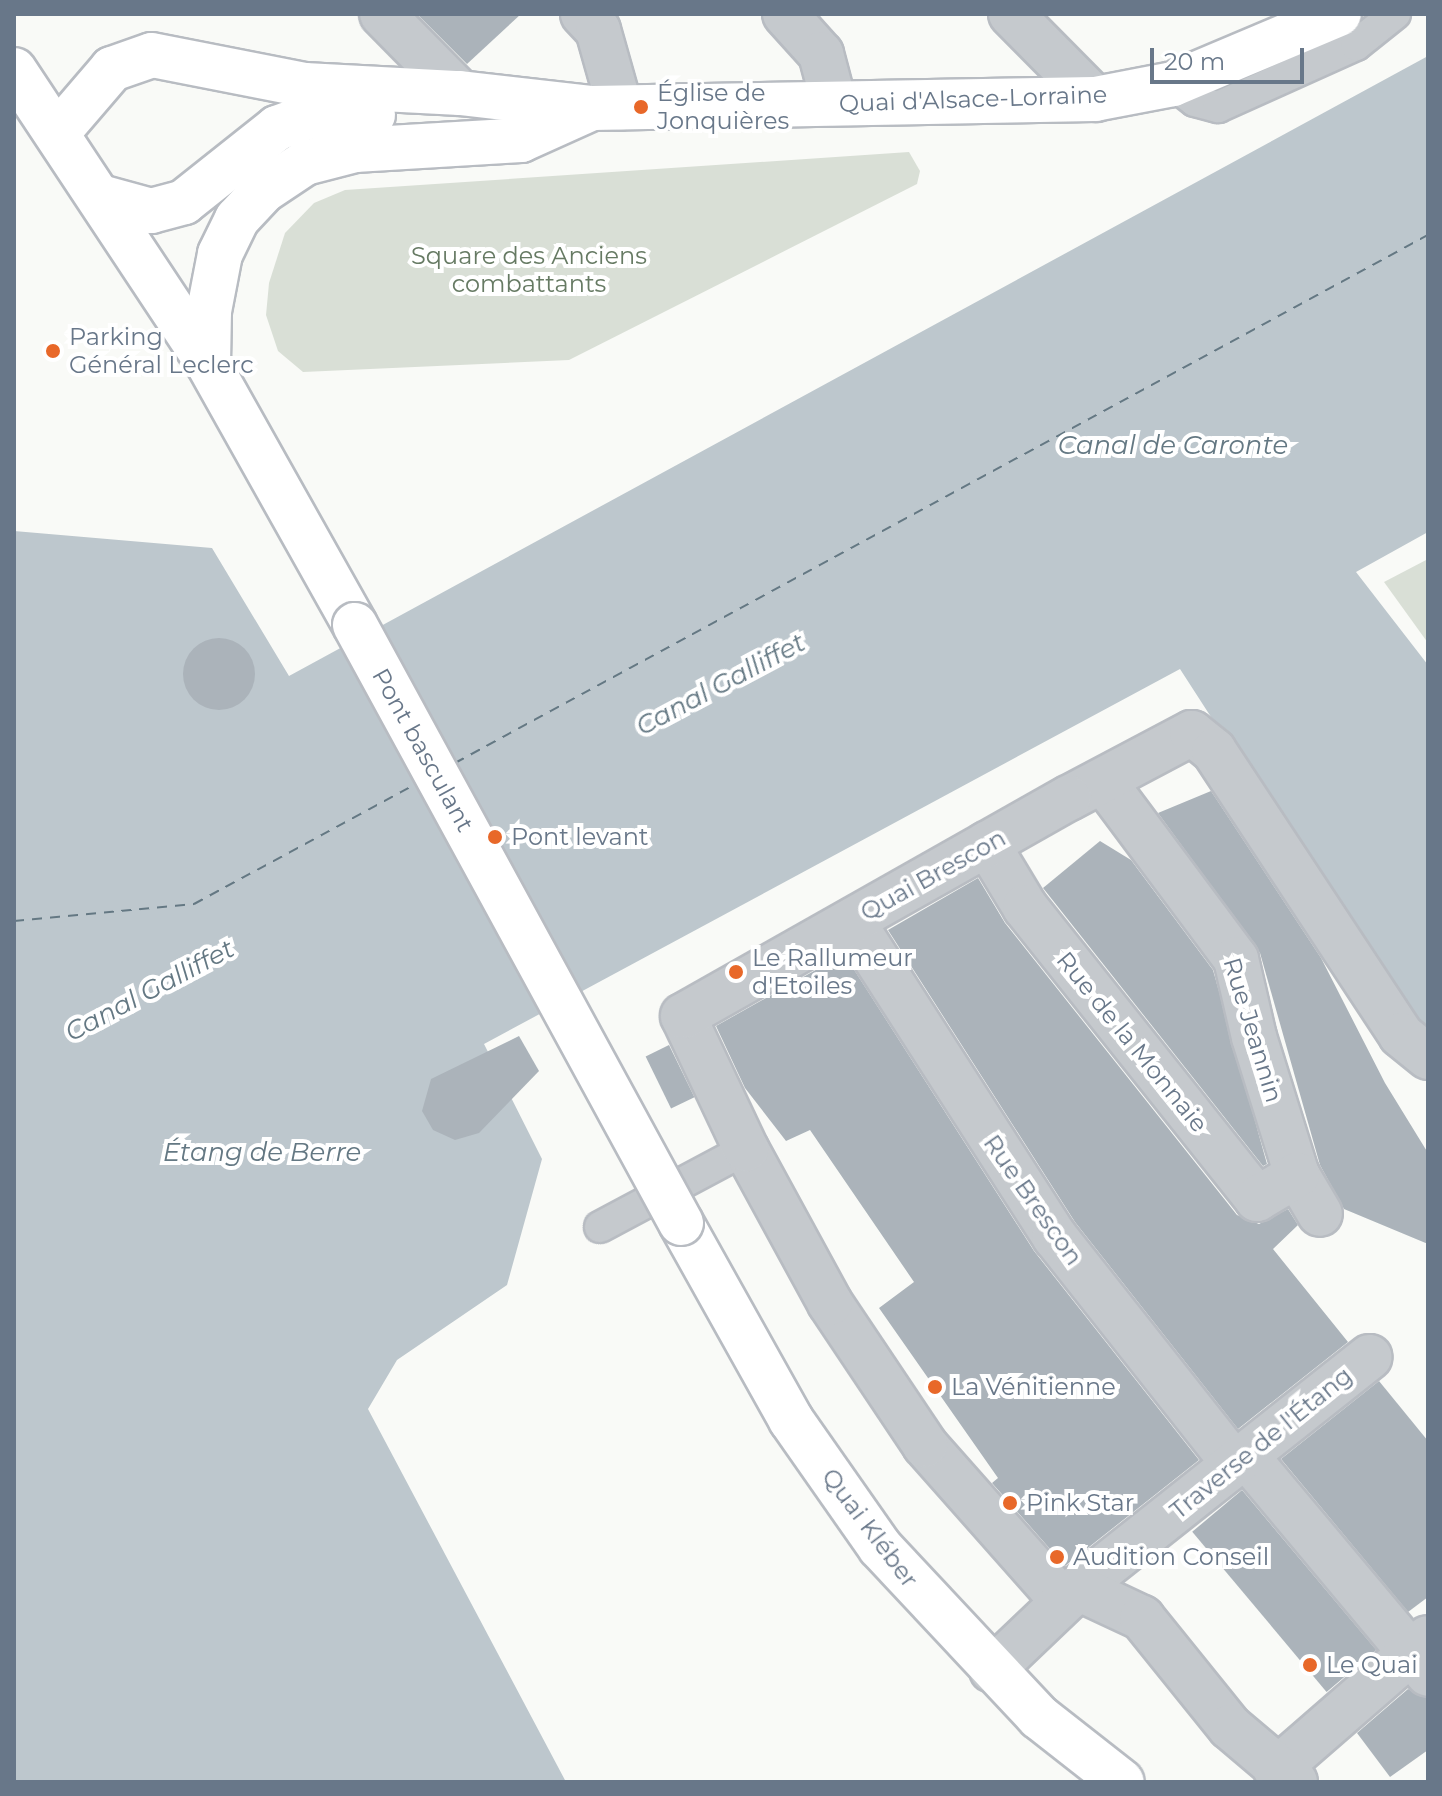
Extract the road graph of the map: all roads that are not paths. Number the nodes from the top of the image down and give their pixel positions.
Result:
1 (382, 14) edge
2 (583, 14) edge
3 (785, 14) edge
4 (1011, 14) edge
5 (1339, 14) edge
6 (1395, 14) edge
7 (14, 70) edge
8 (1173, 84) junction
9 (460, 93) junction
10 (1095, 99) junction
11 (834, 103) junction
12 (606, 108) junction
13 (58, 132) junction
14 (100, 197) junction
15 (214, 374) junction
16 (1086, 790) junction
17 (987, 844) junction
18 (852, 921) junction
19 (1428, 1057) edge
20 (746, 1149) junction
21 (1297, 1175) junction
22 (1320, 1214) dead end
23 (681, 1223) joint
24 (600, 1227) dead end
25 (1369, 1357) dead end
26 (1240, 1460) junction
27 (1070, 1594) junction
28 (1422, 1655) edge
29 (992, 1670) junction
30 (1285, 1776) edge
31 (1122, 1782) edge

1 - 9 street
2 - 12 street
3 - 11 street
4 - 10 street
5 - 8 main road, Quai d'Alsace-Lorraine
6 - 8 lane
7 - 13 main road, Pont basculant
8 - 10 main road, Quai d'Alsace-Lorraine
9 - 12 main road, Quai d'Alsace-Lorraine
9 - 13 main road, Quai d'Alsace-Lorraine
10 - 11 main road, Quai d'Alsace-Lorraine
11 - 12 main road, Quai d'Alsace-Lorraine
12 - 14 main road
12 - 15 main road, Quai d'Alsace-Lorraine
13 - 14 main road, Pont basculant
14 - 15 main road, Pont basculant
15 - 23 main road, Pont basculant, bridge
16 - 17 street, Quai Brescon
16 - 19 street, Quai Brescon
16 - 21 street, Rue Jeannin
17 - 18 street, Quai Brescon
17 - 21 street, Rue de la Monnaie
18 - 20 street, Quai Brescon
18 - 26 street, Rue Brescon
20 - 24 lane
20 - 27 street, Quai Brescon
21 - 22 street, Rue Jeannin
23 - 29 main road, Quai Kléber
25 - 26 street, Traverse de l'Étang
26 - 27 street, Traverse de l'Étang
26 - 28 street, Rue Brescon
27 - 29 street
27 - 30 street
28 - 30 street
29 - 31 main road, Quai Kléber

